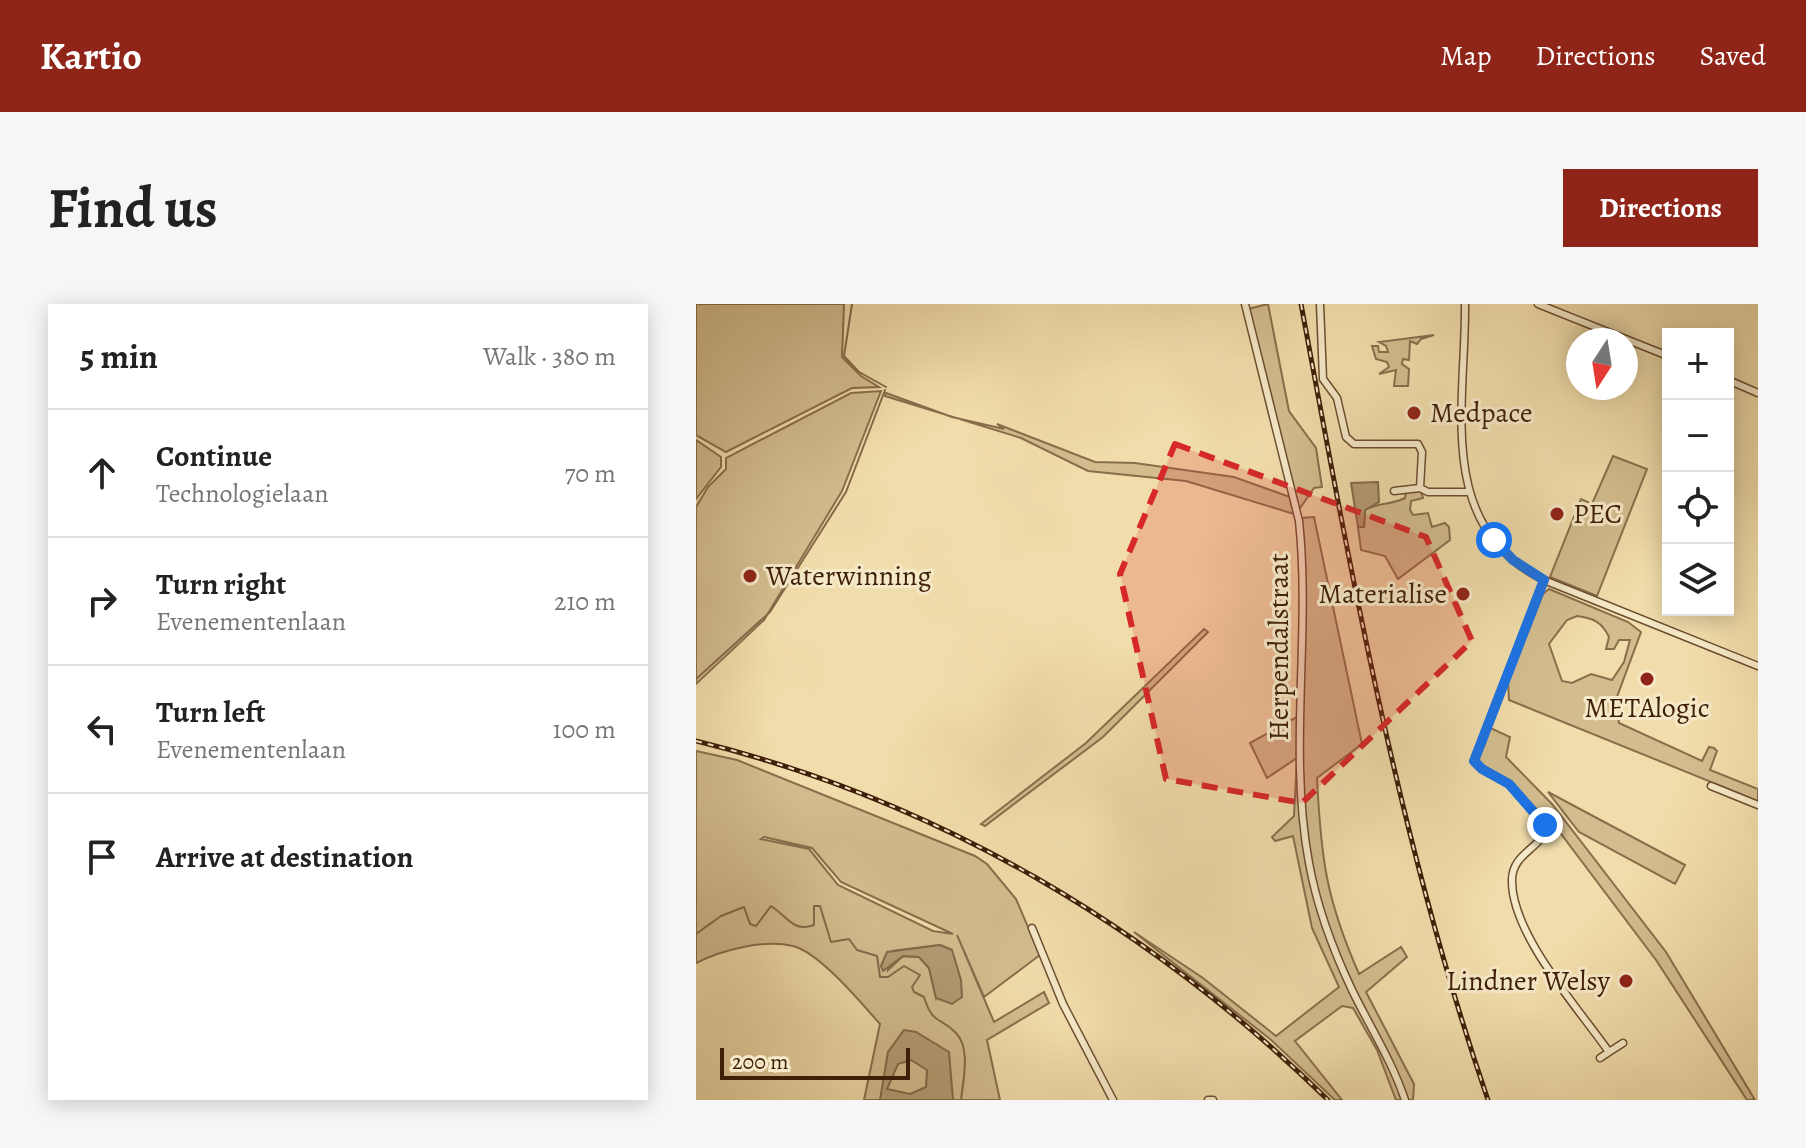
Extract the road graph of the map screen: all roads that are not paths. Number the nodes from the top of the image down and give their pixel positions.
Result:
1 (1245, 304) edge
2 (1320, 304) edge
3 (1465, 304) edge
4 (1538, 304) edge
5 (1662, 354) edge
6 (1734, 383) edge
7 (1758, 393) edge
8 (1420, 488) junction
9 (1394, 491) dead end
10 (1468, 492) junction
11 (1544, 580) junction
12 (1758, 666) edge
13 (1711, 786) dead end
14 (1758, 805) edge
15 (1032, 928) dead end
16 (1623, 1043) dead end
17 (1609, 1052) junction
18 (1600, 1058) dead end
19 (1113, 1100) edge
20 (1405, 1100) edge

1 - 20 street, Herpendalstraat
2 - 8 street
3 - 10 street
4 - 5 street
6 - 7 street
8 - 9 street
8 - 10 street
10 - 11 street
11 - 12 street
11 - 17 street
13 - 14 street
15 - 19 street
16 - 17 street
17 - 18 street

